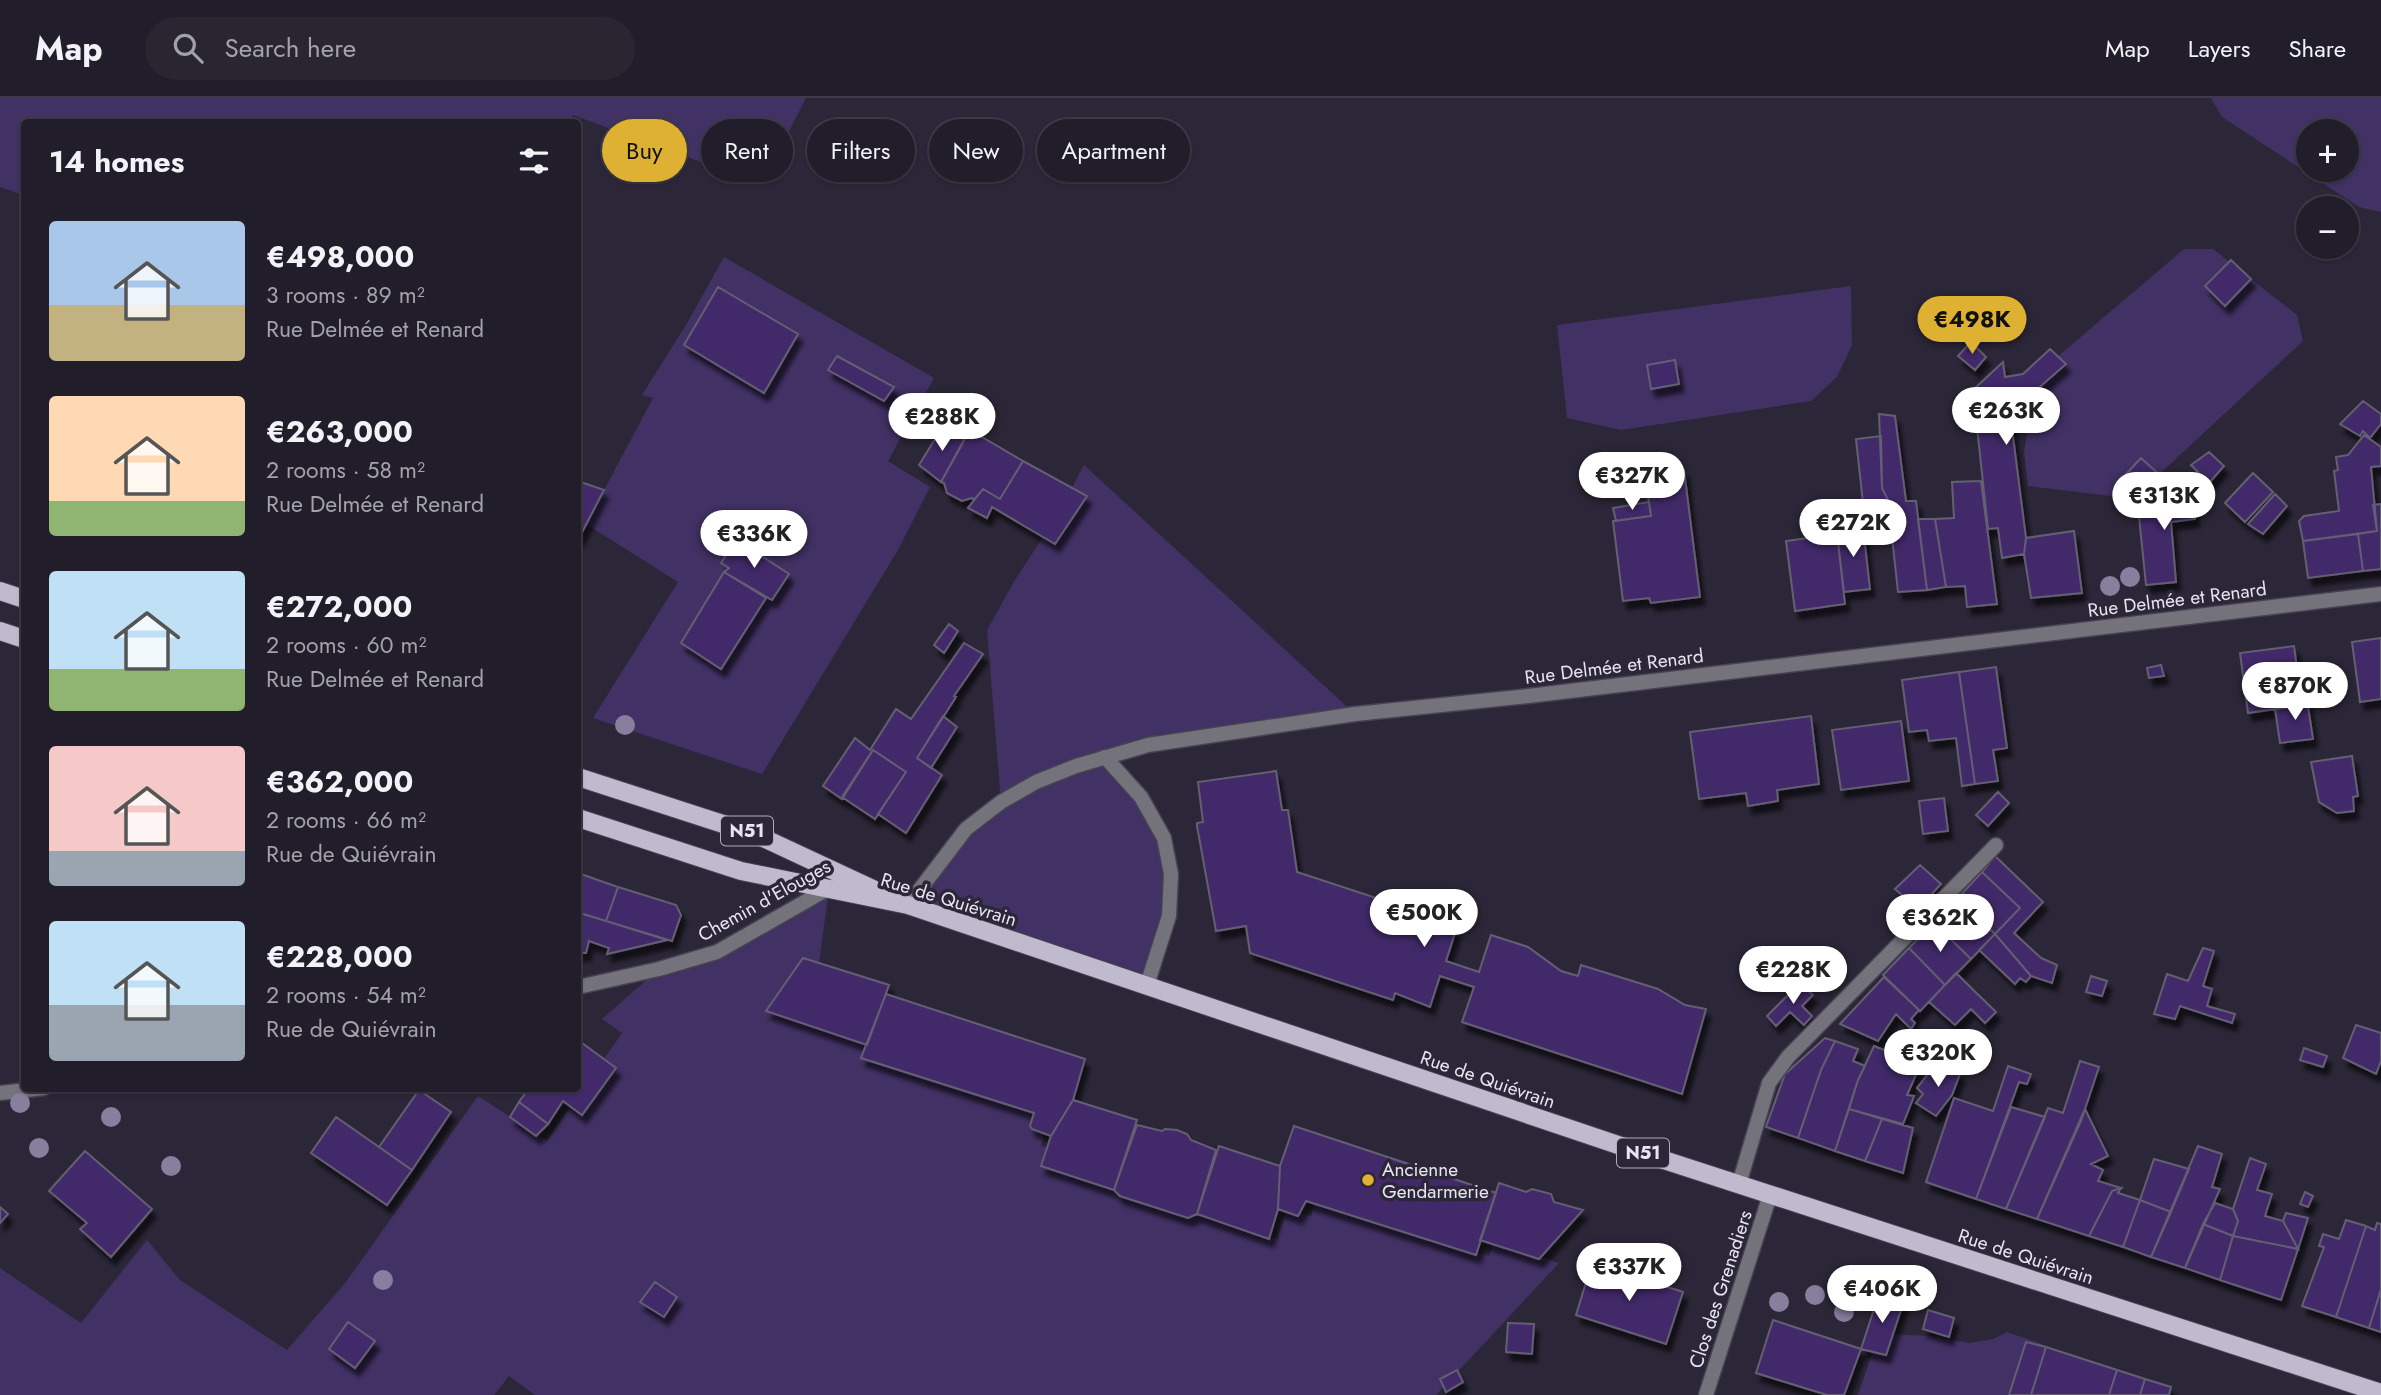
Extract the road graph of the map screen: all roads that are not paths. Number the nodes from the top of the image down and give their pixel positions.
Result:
1 (0, 591) edge
2 (2381, 594) edge
3 (21, 598) edge
4 (0, 631) edge
5 (21, 638) edge
6 (1105, 757) junction
7 (581, 778) edge
8 (581, 819) edge
9 (1996, 845) dead end
10 (847, 877) junction
11 (829, 889) junction
12 (908, 905) junction
13 (1147, 985) junction
14 (581, 986) edge
15 (21, 1091) edge
16 (0, 1093) edge
17 (1739, 1184) junction
18 (1770, 1195) junction
19 (2381, 1393) edge
20 (1706, 1395) edge

1 - 3 main road
2 - 6 street, Rue Delmée et Renard
4 - 5 main road
6 - 12 street, Rue Delmée et Renard
6 - 13 street
7 - 10 main road, N51
8 - 11 main road, Rue de Quiévrain / N51
9 - 17 street
10 - 11 street, Chemin d'Elouges
10 - 12 main road, N51
11 - 12 main road, Rue de Quiévrain / N51
11 - 14 street, Chemin d'Elouges
12 - 13 main road, Rue de Quiévrain / N51
13 - 17 main road, Rue de Quiévrain / N51
15 - 16 street
17 - 18 main road, Rue de Quiévrain / N51
18 - 19 main road, Rue de Quiévrain / N51
18 - 20 street, Clos des Grenadiers

